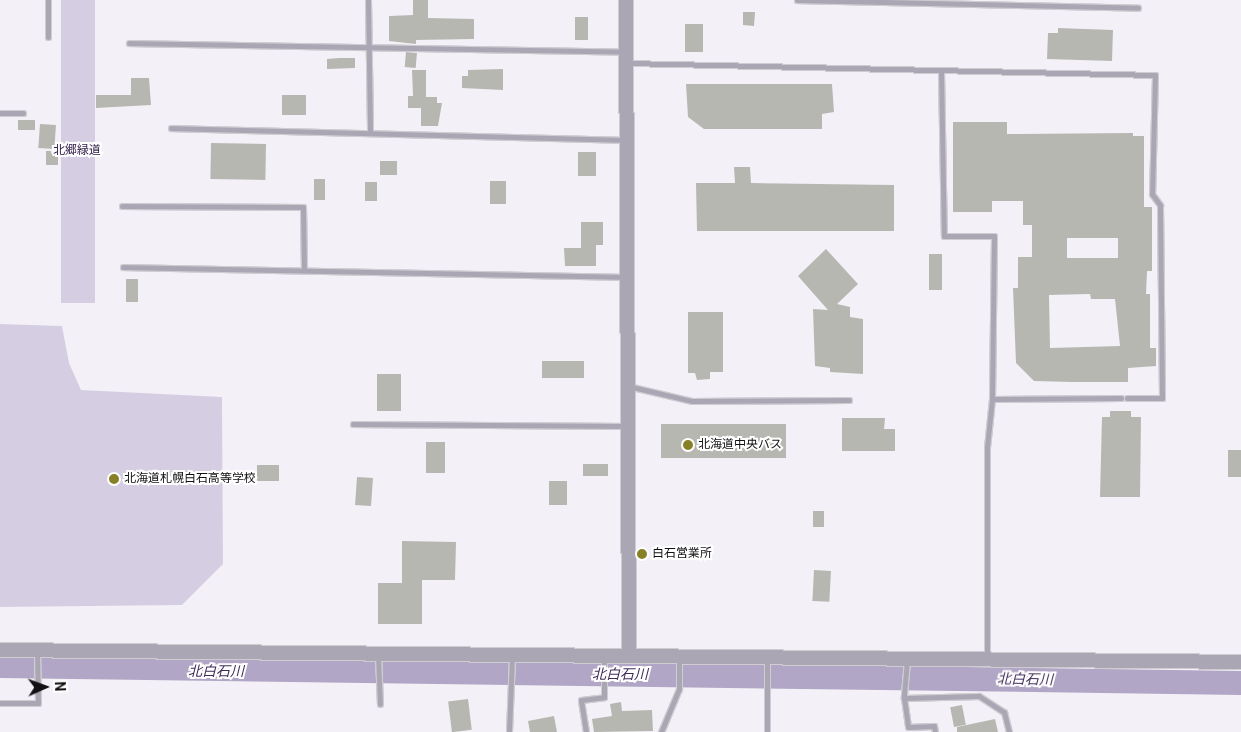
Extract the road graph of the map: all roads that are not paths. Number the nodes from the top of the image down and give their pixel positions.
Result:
1 (48, 0) edge
2 (368, 0) edge
3 (626, 0) edge
4 (797, 0) edge
5 (1138, 8) dead end
6 (48, 37) dead end
7 (129, 43) dead end
8 (369, 46) junction
9 (626, 58) junction
10 (941, 70) junction
11 (0, 113) edge
12 (23, 113) dead end
13 (171, 128) dead end
14 (370, 130) junction
15 (627, 140) junction
16 (122, 206) dead end
17 (123, 267) dead end
18 (304, 269) junction
19 (627, 277) junction
20 (628, 386) junction
21 (1121, 398) dead end
22 (1128, 398) dead end
23 (992, 399) junction
24 (848, 400) dead end
25 (353, 424) dead end
26 (629, 426) junction
27 (0, 650) edge
28 (37, 654) junction
29 (629, 656) junction
30 (378, 659) junction
31 (512, 659) junction
32 (604, 661) junction
33 (679, 661) junction
34 (987, 661) junction
35 (767, 662) junction
36 (1241, 662) edge
37 (907, 663) junction
38 (904, 698) junction
39 (0, 703) edge
40 (380, 704) dead end
41 (509, 732) edge
42 (586, 732) edge
43 (661, 732) edge
44 (767, 732) edge
45 (935, 732) edge
46 (1009, 732) edge

1 - 6 lane
2 - 8 lane
3 - 9 street
4 - 5 lane
7 - 8 lane
8 - 9 lane
8 - 14 lane
9 - 10 lane
9 - 15 street
10 - 22 lane
10 - 23 lane
11 - 12 lane
13 - 14 lane
14 - 15 lane
15 - 19 street
16 - 18 lane
17 - 18 lane
18 - 19 lane
19 - 20 street
20 - 24 lane
20 - 26 street
21 - 23 lane
23 - 34 lane
25 - 26 lane
26 - 29 street
27 - 28 street
28 - 30 street
28 - 39 lane
29 - 32 street
29 - 33 street
30 - 31 street
30 - 40 lane
31 - 32 street
31 - 41 lane
32 - 42 lane
33 - 35 street
33 - 43 lane
34 - 36 street
34 - 37 street
35 - 37 street
35 - 44 lane
37 - 38 lane
38 - 45 lane
38 - 46 lane

